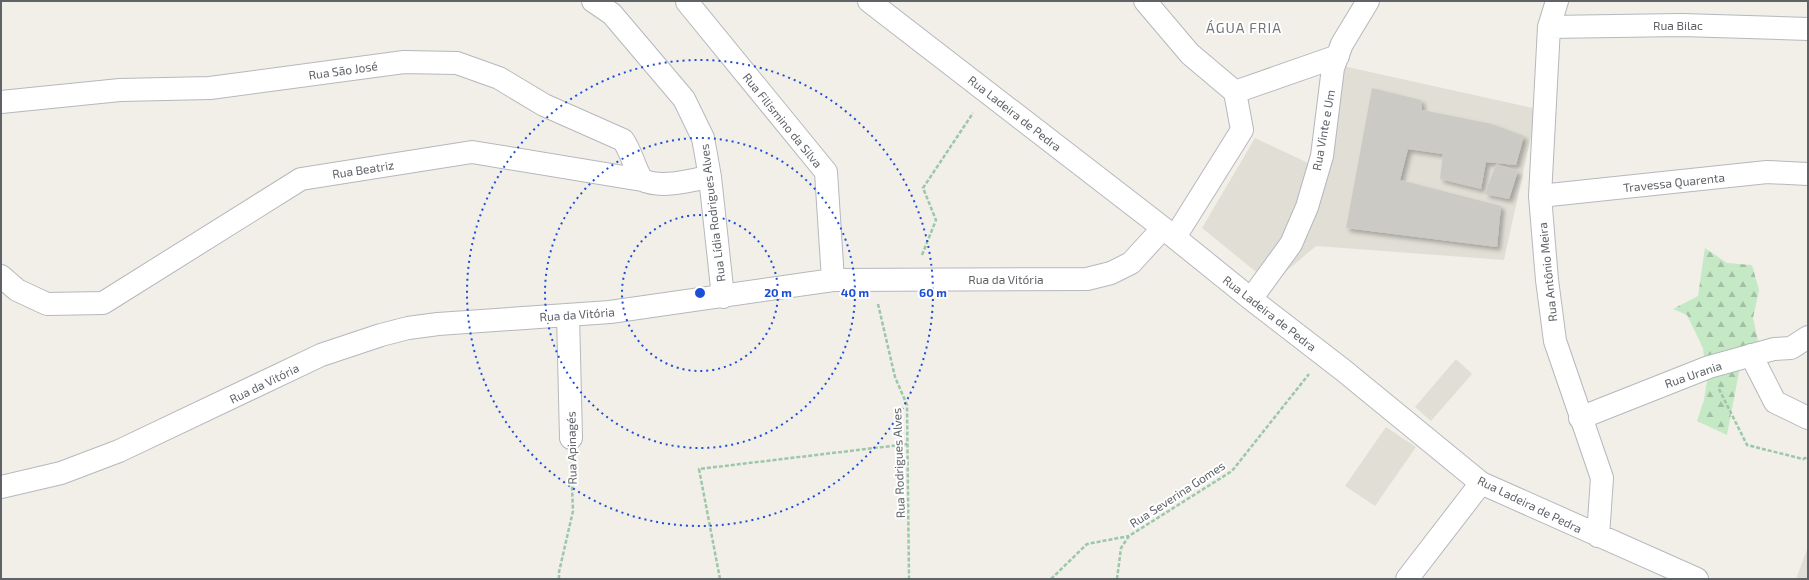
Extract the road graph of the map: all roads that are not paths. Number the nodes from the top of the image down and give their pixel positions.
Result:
1 (594, 1) edge
2 (869, 1) edge
3 (1145, 1) edge
4 (1368, 1) edge
5 (1557, 1) edge
6 (687, 2) edge
7 (1549, 27) junction
8 (1808, 29) edge
9 (1338, 56) junction
10 (1235, 92) junction
11 (1, 102) edge
12 (1808, 174) edge
13 (710, 177) junction
14 (642, 180) junction
15 (1540, 196) junction
16 (1169, 232) junction
17 (833, 280) junction
18 (3, 281) edge
19 (722, 297) junction
20 (1251, 300) junction
21 (568, 315) junction
22 (1808, 337) edge
23 (1751, 355) junction
24 (1580, 418) junction
25 (1808, 418) edge
26 (571, 438) road end
27 (1480, 483) junction
28 (1, 487) edge
29 (1598, 536) junction
30 (1407, 579) edge
31 (1696, 579) edge

1 - 13 street, Rua Lídia Rodrigues Alves
2 - 16 street, Rua Ladeira de Pedra
3 - 10 street
4 - 9 street, Rua Vinte e Um
5 - 7 street, Rua Antônio Meira
6 - 17 street, Rua Filismino da Silva
7 - 8 street, Rua Bilac
7 - 15 street, Rua Antônio Meira
9 - 10 street
9 - 20 street, Rua Vinte e Um
10 - 16 street, Rua da Vitória
11 - 14 street, Rua São José
12 - 15 street, Travessa Quarenta
13 - 14 street, Rua Beatriz
13 - 19 street, Rua Lídia Rodrigues Alves
14 - 18 street, Rua Beatriz
15 - 24 street, Rua Antônio Meira
16 - 17 street, Rua da Vitória
16 - 20 street, Rua Ladeira de Pedra
17 - 19 street, Rua da Vitória
19 - 21 street, Rua da Vitória
20 - 27 street, Rua Ladeira de Pedra
21 - 26 street, Rua Apinagés
21 - 28 street, Rua da Vitória
22 - 23 street, Rua Urania
23 - 24 street, Rua Urania
23 - 25 street
24 - 29 street, Rua Antônio Meira
27 - 29 street, Rua Ladeira de Pedra
27 - 30 street
29 - 31 street, Rua Ladeira de Pedra

